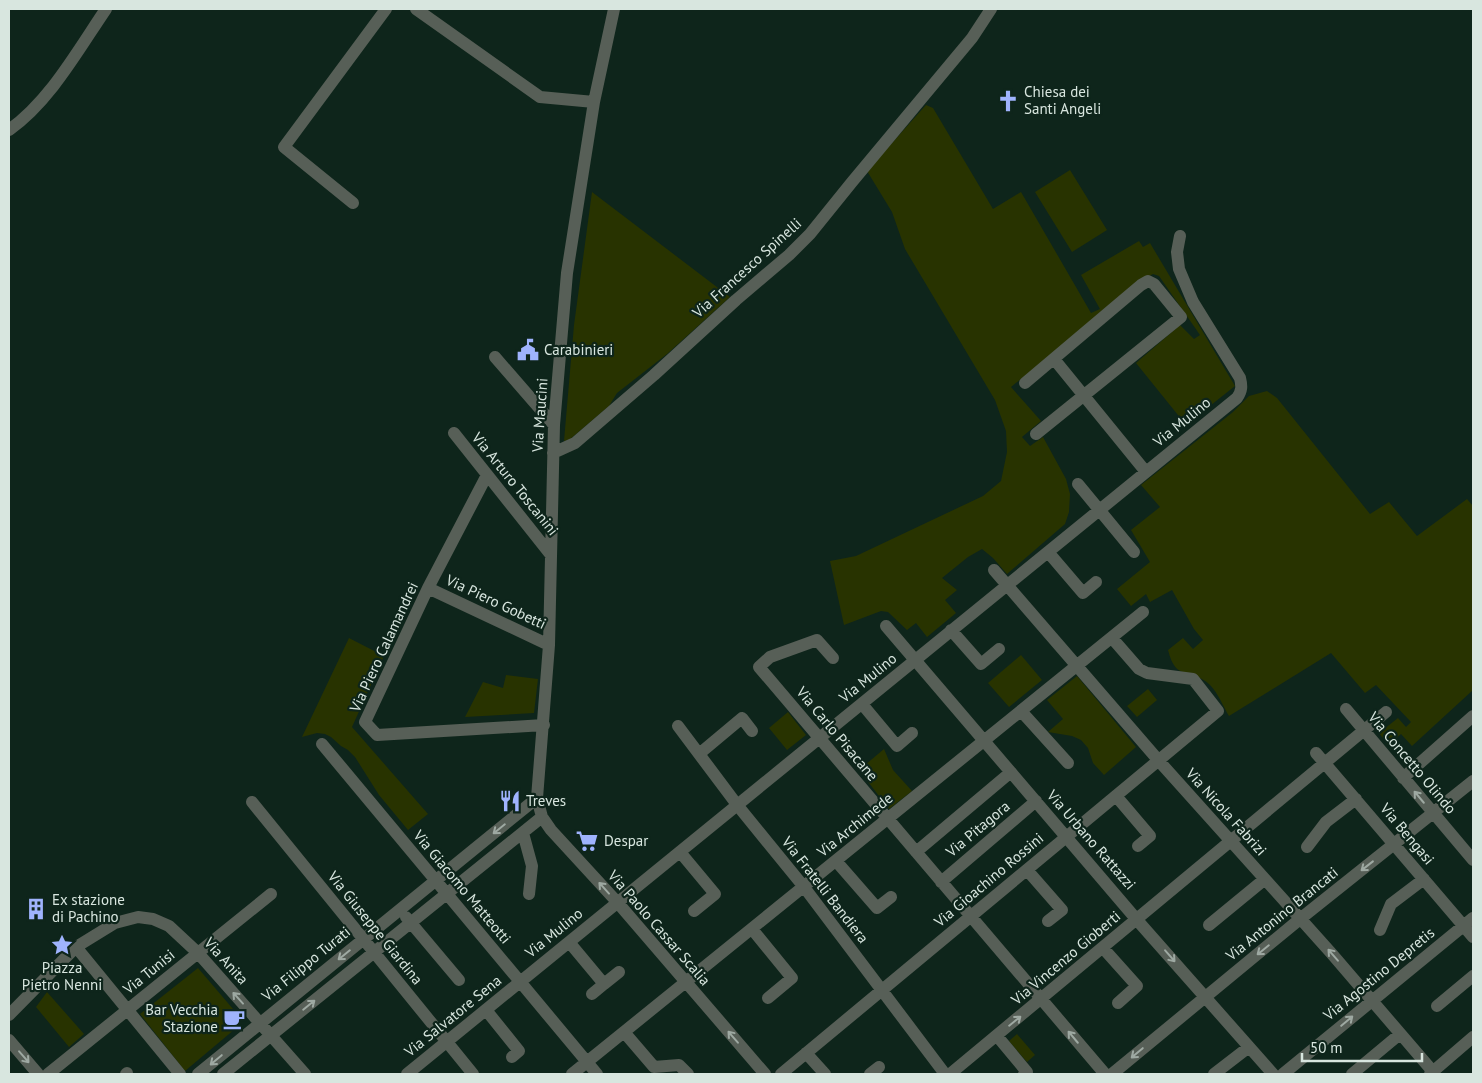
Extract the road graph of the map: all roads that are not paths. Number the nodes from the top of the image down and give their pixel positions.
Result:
1 (106, 9) edge
2 (386, 9) edge
3 (416, 9) edge
4 (614, 9) edge
5 (991, 9) edge
6 (594, 102) junction
7 (9, 130) edge
8 (353, 203) dead end
9 (1180, 236) dead end
10 (495, 357) dead end
11 (1054, 358) junction
12 (1025, 383) dead end
13 (1084, 396) junction
14 (554, 425) junction
15 (454, 433) dead end
16 (1036, 434) dead end
17 (553, 453) junction
18 (1146, 472) junction
19 (487, 474) junction
20 (1078, 484) dead end
21 (1099, 510) junction
22 (1048, 552) junction
23 (1134, 552) dead end
24 (551, 555) junction
25 (994, 570) dead end
26 (1096, 582) dead end
27 (1007, 585) junction
28 (428, 588) junction
29 (1143, 612) dead end
30 (886, 626) dead end
31 (951, 630) junction
32 (1112, 638) junction
33 (549, 645) junction
34 (999, 649) dead end
35 (833, 658) dead end
36 (916, 660) junction
37 (1077, 666) junction
38 (862, 704) junction
39 (1346, 709) dead end
40 (1021, 712) junction
41 (1386, 712) dead end
42 (1473, 716) edge
43 (544, 725) junction
44 (678, 726) dead end
45 (752, 730) dead end
46 (1364, 731) junction
47 (912, 733) dead end
48 (819, 739) junction
49 (985, 741) junction
50 (322, 744) dead end
51 (1316, 753) dead end
52 (699, 754) junction
53 (1159, 761) junction
54 (1068, 763) dead end
55 (1325, 763) junction
56 (1012, 772) junction
57 (1403, 778) junction
58 (1473, 781) edge
59 (1116, 796) junction
60 (537, 798) junction
61 (1356, 799) junction
62 (1036, 801) junction
63 (252, 802) dead end
64 (738, 806) junction
65 (1433, 813) junction
66 (542, 818) junction
67 (888, 819) junction
68 (523, 833) junction
69 (1067, 837) junction
70 (1231, 842) junction
71 (1394, 844) junction
72 (1138, 846) dead end
73 (1469, 846) edge
74 (1307, 847) dead end
75 (680, 852) junction
76 (916, 852) junction
77 (836, 860) junction
78 (1473, 860) edge
79 (1027, 870) junction
80 (1264, 879) junction
81 (1424, 879) junction
82 (436, 880) junction
83 (941, 882) junction
84 (804, 887) junction
85 (271, 894) dead end
86 (447, 894) junction
87 (529, 894) dead end
88 (891, 897) dead end
89 (618, 903) junction
90 (399, 910) junction
91 (694, 911) dead end
92 (970, 917) junction
93 (1300, 919) junction
94 (1137, 920) junction
95 (1048, 921) dead end
96 (1468, 922) edge
97 (411, 923) junction
98 (1209, 925) dead end
99 (752, 929) junction
100 (1380, 930) dead end
101 (1473, 937) edge
102 (363, 939) junction
103 (569, 942) junction
104 (76, 947) junction
105 (1103, 948) junction
106 (374, 952) junction
107 (198, 953) junction
108 (618, 972) dead end
109 (1473, 976) edge
110 (460, 980) dead end
111 (520, 982) junction
112 (685, 983) junction
113 (604, 984) junction
114 (882, 991) junction
115 (592, 994) dead end
116 (1205, 997) junction
117 (768, 998) dead end
118 (1041, 999) junction
119 (1372, 1000) junction
120 (1118, 1002) dead end
121 (1438, 1006) dead end
122 (127, 1010) junction
123 (486, 1010) junction
124 (9, 1015) edge
125 (260, 1023) junction
126 (624, 1032) junction
127 (1400, 1034) junction
128 (271, 1036) junction
129 (997, 1036) junction
130 (1473, 1037) edge
131 (9, 1040) edge
132 (447, 1042) junction
133 (1249, 1047) junction
134 (806, 1053) junction
135 (512, 1057) dead end
136 (587, 1062) junction
137 (1433, 1073) edge
138 (38, 1074) edge
139 (48, 1074) edge
140 (180, 1074) edge
141 (198, 1074) edge
142 (223, 1074) edge
143 (305, 1074) edge
144 (407, 1074) edge
145 (473, 1074) edge
146 (572, 1074) edge
147 (597, 1074) edge
148 (688, 1074) edge
149 (765, 1074) edge
150 (781, 1074) edge
151 (825, 1074) edge
152 (945, 1074) edge
153 (950, 1074) edge
154 (1024, 1074) edge
155 (1105, 1074) edge
156 (1112, 1074) edge
157 (1214, 1074) edge
158 (1273, 1074) edge
159 (1283, 1074) edge
160 (1352, 1074) edge

1 - 7 street
2 - 8 street
3 - 6 street
4 - 6 street, Via Maucini
5 - 17 street, Via Francesco Spinelli
6 - 14 street, Via Maucini
9 - 18 street, Via Mulino
10 - 14 street
11 - 12 street
11 - 13 street
11 - 13 street
13 - 16 street
13 - 18 street
14 - 17 street, Via Maucini
15 - 19 street, Via Arturo Toscanini
17 - 24 street, Via Maucini
18 - 21 street, Via Mulino
19 - 24 street, Via Arturo Toscanini
19 - 28 street, Via Piero Calamandrei
20 - 21 street
21 - 22 street, Via Mulino
21 - 23 street
22 - 26 street
22 - 27 street, Via Mulino
24 - 33 street, Via Maucini
25 - 27 street, Via Nicola Fabrizi
27 - 31 street, Via Mulino
27 - 37 street, Via Nicola Fabrizi
28 - 33 street, Via Piero Gobetti
28 - 43 street, Via Piero Calamandrei
29 - 32 street, Via Archimede
30 - 36 street, Via Urbano Rattazzi
31 - 34 street
31 - 36 street, Via Mulino
32 - 37 street, Via Archimede
32 - 53 street, Via Gioachino Rossini
33 - 43 street, Via Maucini
35 - 48 street, Via Carlo Pisacane
36 - 38 street, Via Mulino
36 - 49 street, Via Urbano Rattazzi
37 - 40 street, Via Archimede
37 - 53 street, Via Nicola Fabrizi
38 - 47 street
38 - 48 street, Via Mulino
39 - 46 street, Via Concetto Olindo
40 - 49 street, Via Archimede
40 - 54 street
41 - 46 street, Via Vincenzo Gioberti
42 - 57 street
43 - 60 street, Via Maucini
44 - 52 street, Via Fratelli Bandiera
45 - 52 street
46 - 55 street, Via Vincenzo Gioberti
46 - 57 street, Via Concetto Olindo
48 - 64 street, Via Mulino
48 - 67 street, Via Carlo Pisacane
49 - 56 street, Via Urbano Rattazzi
49 - 67 street, Via Archimede
50 - 82 street, Via Giacomo Matteotti
51 - 55 street, Via Bengasi
52 - 64 street, Via Fratelli Bandiera
53 - 59 street, Via Gioachino Rossini
53 - 70 street, Via Nicola Fabrizi
55 - 61 street, Via Bengasi
55 - 70 street, Via Vincenzo Gioberti
56 - 62 street, Via Urbano Rattazzi
56 - 76 street
65 -> 57 street, Via Concetto Olindo
58 - 65 street, Via Antonino Brancati
59 - 69 street, Via Gioachino Rossini
59 - 72 street
60 - 66 street, Via Paolo Cassar Scalia
60 -> 82 street, Via Filippo Turati
61 - 71 street, Via Bengasi
61 - 74 street
62 - 69 street, Via Urbano Rattazzi
62 - 83 street, Via Pitagora
63 - 102 street, Via Giuseppe Giardina
64 - 75 street, Via Mulino
64 - 84 street, Via Fratelli Bandiera
65 - 71 street, Via Antonino Brancati
65 - 73 street, Via Concetto Olindo
66 - 68 street
89 -> 66 street, Via Paolo Cassar Scalia
67 - 76 street, Via Carlo Pisacane
67 - 77 street, Via Archimede
68 - 86 street
68 - 87 street
69 - 79 street, Via Gioachino Rossini
69 - 94 street, Via Urbano Rattazzi
70 - 80 street, Via Nicola Fabrizi
70 - 94 street, Via Vincenzo Gioberti
71 - 81 street, Via Bengasi
71 -> 93 street, Via Antonino Brancati
73 - 78 street, Via Concetto Olindo
75 - 89 street, Via Mulino
75 - 91 street
76 - 83 street, Via Carlo Pisacane
77 - 84 street, Via Archimede
77 - 88 street
79 - 92 street, Via Gioachino Rossini
79 - 95 street
80 - 93 street, Via Nicola Fabrizi
80 - 98 street
81 - 96 street, Via Bengasi
81 - 100 street
82 - 86 street, Via Giacomo Matteotti
82 - 90 street, Via Filippo Turati
83 - 92 street, Via Carlo Pisacane
84 - 99 street, Via Archimede
84 - 114 street, Via Fratelli Bandiera
85 - 107 street, Via Tunisi
86 - 97 street
86 - 111 street, Via Giacomo Matteotti
89 - 103 street, Via Mulino
89 - 112 street, Via Paolo Cassar Scalia
90 - 97 street
90 - 102 street, Via Filippo Turati
92 - 114 street, Via Gioachino Rossini
92 - 118 street, Via Carlo Pisacane
93 -> 116 street, Via Antonino Brancati
119 -> 93 street, Via Nicola Fabrizi
94 - 105 street, Via Vincenzo Gioberti
94 -> 116 street, Via Urbano Rattazzi
96 - 101 street, Via Bengasi
96 - 119 street, Via Agostino Depretis
97 - 106 street
97 - 110 street
99 - 112 street, Via Archimede
99 - 117 street
102 - 106 street, Via Giuseppe Giardina
102 -> 125 street, Via Filippo Turati
103 - 111 street, Via Mulino
103 - 113 street
104 - 107 street, Via Anita
104 - 122 street
104 - 124 street
105 - 118 street, Via Vincenzo Gioberti
105 - 120 street
128 -> 106 street
106 - 132 street, Via Giuseppe Giardina
107 - 122 street, Via Tunisi
125 -> 107 street, Via Anita
108 - 113 street
109 - 121 street
111 - 123 street, Via Salvatore Sena
111 - 136 street, Via Giacomo Matteotti
112 - 126 street, Via Archimede
149 -> 112 street, Via Paolo Cassar Scalia
113 - 115 street
114 - 134 street, Via Gioachino Rossini
114 - 152 street, Via Fratelli Bandiera
116 - 133 street, Via Urbano Rattazzi
116 -> 156 street, Via Antonino Brancati
129 -> 118 street, Via Vincenzo Gioberti
155 -> 118 street, Via Carlo Pisacane
119 - 127 street, Via Nicola Fabrizi
159 -> 119 street, Via Agostino Depretis
122 - 139 street, Via Tunisi
122 - 140 street
123 - 132 street, Via Salvatore Sena
123 - 135 street
125 - 128 street, Via Anita
125 -> 141 street, Via Filippo Turati
126 - 136 street, Via Archimede
126 - 148 street
127 - 137 street, Via Nicola Fabrizi
127 - 160 street
128 - 142 street
128 - 143 street, Via Anita
129 - 153 street, Via Vincenzo Gioberti
129 - 154 street
130 - 137 street
131 -> 138 street
132 - 144 street, Via Salvatore Sena
132 - 145 street, Via Giuseppe Giardina
133 - 157 street
133 - 158 street, Via Urbano Rattazzi
134 - 150 street, Via Gioachino Rossini
134 - 151 street
136 - 146 street, Via Archimede
136 - 147 street, Via Giacomo Matteotti

